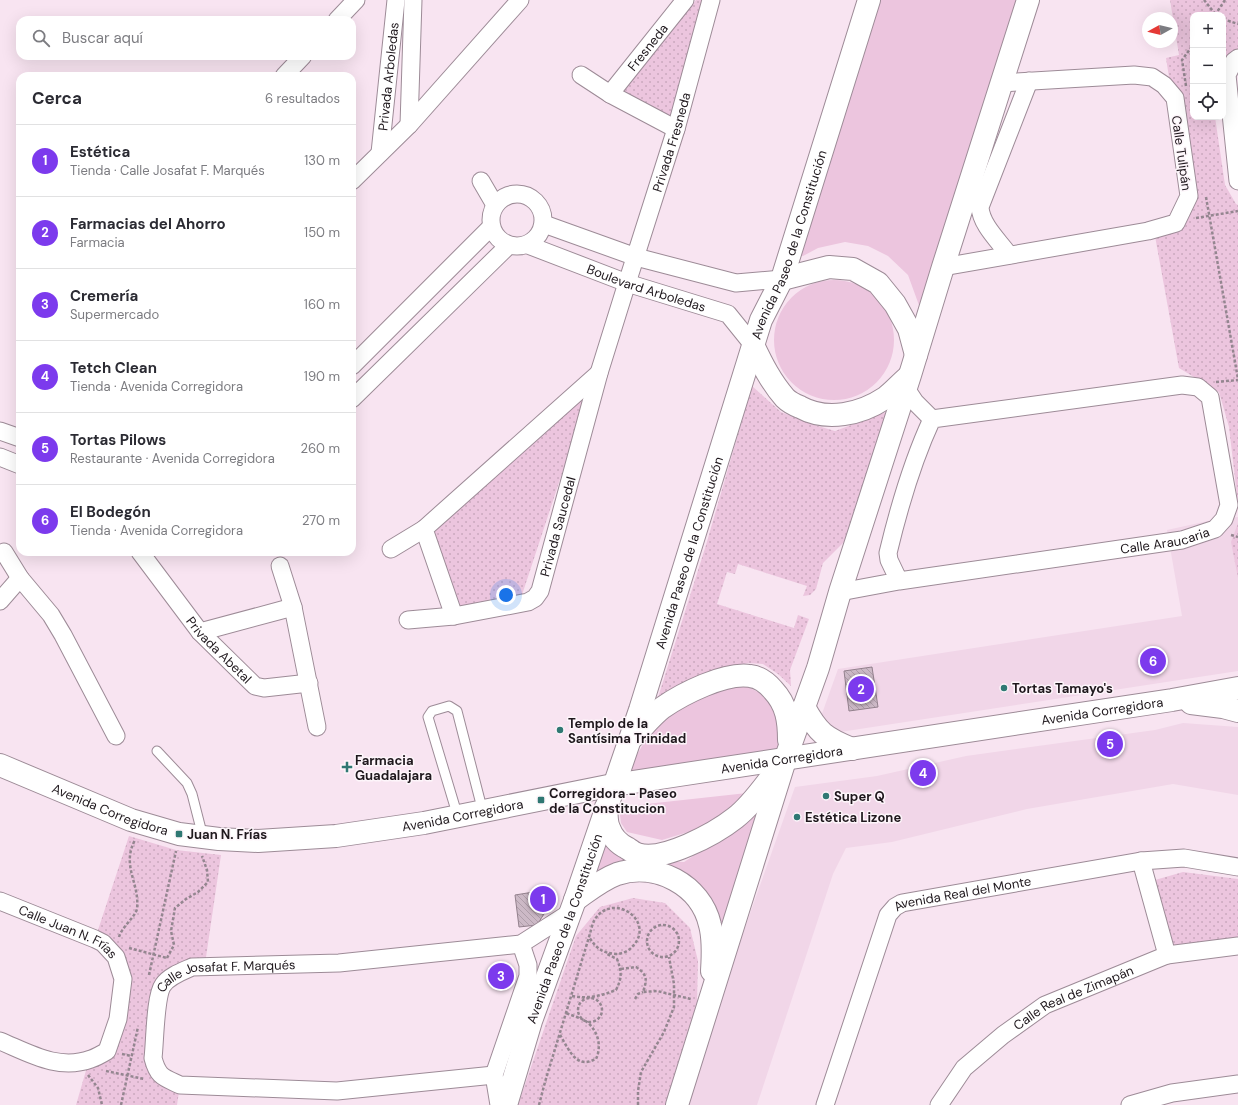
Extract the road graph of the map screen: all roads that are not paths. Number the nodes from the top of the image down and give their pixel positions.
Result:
1 (356, 0) edge
2 (396, 0) edge
3 (413, 0) edge
4 (520, 0) edge
5 (685, 0) edge
6 (711, 0) edge
7 (869, 0) edge
8 (1028, 0) edge
9 (341, 16) edge
10 (1238, 58) edge
11 (298, 60) edge
12 (288, 72) edge
13 (581, 75) dead end
14 (1029, 81) junction
15 (1001, 83) junction
16 (610, 94) junction
17 (409, 125) junction
18 (676, 129) junction
19 (380, 153) junction
20 (356, 177) edge
21 (481, 181) dead end
22 (1238, 181) edge
23 (495, 205) junction
24 (544, 224) junction
25 (491, 227) junction
26 (528, 245) junction
27 (508, 246) junction
28 (1010, 255) junction
29 (636, 257) junction
30 (943, 267) junction
31 (782, 279) junction
32 (626, 283) junction
33 (753, 345) junction
34 (356, 362) edge
35 (910, 372) junction
36 (599, 373) junction
37 (356, 395) edge
38 (932, 419) junction
39 (0, 431) edge
40 (16, 437) edge
41 (0, 457) edge
42 (16, 463) edge
43 (424, 529) junction
44 (391, 549) dead end
45 (4, 552) dead end
46 (143, 556) edge
47 (280, 566) dead end
48 (20, 578) junction
49 (899, 581) junction
50 (840, 592) junction
51 (0, 601) edge
52 (294, 607) junction
53 (454, 616) junction
54 (408, 620) dead end
55 (200, 632) junction
56 (310, 684) junction
57 (1238, 688) edge
58 (1172, 700) junction
59 (804, 707) junction
60 (1238, 711) edge
61 (317, 727) dead end
62 (116, 736) dead end
63 (629, 741) junction
64 (852, 749) junction
65 (157, 752) dead end
66 (785, 760) junction
67 (0, 765) edge
68 (613, 786) junction
69 (606, 806) junction
70 (483, 812) junction
71 (458, 816) junction
72 (194, 836) junction
73 (1141, 860) junction
74 (1238, 867) edge
75 (0, 901) edge
76 (573, 906) junction
77 (521, 944) junction
78 (1238, 946) edge
79 (1167, 955) junction
80 (712, 992) junction
81 (0, 1040) edge
82 (494, 1075) junction
83 (1238, 1084) edge
84 (499, 1105) edge
85 (506, 1105) edge
86 (677, 1105) edge
87 (825, 1105) edge
88 (939, 1105) edge
89 (1130, 1105) edge

1 - 9 street
2 - 19 street, Privada Arboledas
3 - 17 street, Privada Arboledas
4 - 17 street
5 - 16 street, Fresneda
6 - 18 street, Privada Fresneda
7 - 31 street, Avenida Paseo de la Constitución
8 - 15 street
10 - 22 street
11 - 12 street
13 - 16 street
14 - 15 street, Calle Tulipán
14 - 28 street
14 - 28 street, Calle Tulipán
15 - 30 street
16 - 18 street
17 - 19 street
18 - 29 street, Privada Fresneda
19 - 20 street
21 - 23 street
23 - 24 street
23 - 25 street
24 - 26 street
24 - 29 street, Boulevard Arboledas
25 - 27 street
25 - 34 street
26 - 27 street
26 - 32 street, Boulevard Arboledas
27 - 37 street
28 - 30 street
29 - 31 street, Boulevard Arboledas
29 - 32 street, Privada Fresneda
30 - 35 street
31 - 33 street, Avenida Paseo de la Constitución
31 - 35 street
32 - 33 street, Boulevard Arboledas
32 - 36 street, Privada Saucedal
33 - 35 street
33 - 63 street, Avenida Paseo de la Constitución
35 - 38 street
35 - 50 street
36 - 43 street
36 - 53 street, Privada Saucedal
38 - 49 street
38 - 49 street, Calle Araucaria
39 - 40 street
41 - 42 street
43 - 44 street
43 - 53 street
45 - 48 street
46 - 55 street, Privada Abetal
47 - 52 street
48 - 51 street
48 - 62 street
49 - 50 street, Calle Araucaria
50 - 59 street
52 - 55 street
52 - 56 street
53 - 54 street, Privada Saucedal
55 - 56 street, Privada Abetal
56 - 61 street
57 - 58 street, Avenida Corregidora
58 - 60 street, Avenida Corregidora
58 - 64 street, Avenida Corregidora
59 - 64 street
59 - 66 street
63 - 66 street
63 - 68 street, Avenida Paseo de la Constitución
64 - 66 street, Avenida Corregidora
65 - 72 lane
66 - 68 street, Avenida Corregidora
66 - 69 street
66 - 80 street
67 - 72 street, Avenida Corregidora
68 - 69 street, Avenida Paseo de la Constitución
68 - 70 street, Avenida Corregidora
69 - 76 street, Avenida Paseo de la Constitución
70 - 71 street, Avenida Corregidora
70 - 71 lane
71 - 72 street, Avenida Corregidora
73 - 74 street, Avenida Real del Monte
73 - 79 street
73 - 87 street, Avenida Real del Monte
75 - 81 street, Calle Juan N. Frías
76 - 77 street, Calle Josafat F. Marqués
76 - 80 street
76 - 85 street, Avenida Paseo de la Constitución
77 - 82 street
77 - 82 street, Calle Josafat F. Marqués
78 - 79 street, Calle Real de Zimapán
79 - 88 street, Calle Real de Zimapán
80 - 86 street
82 - 84 street
83 - 89 street

